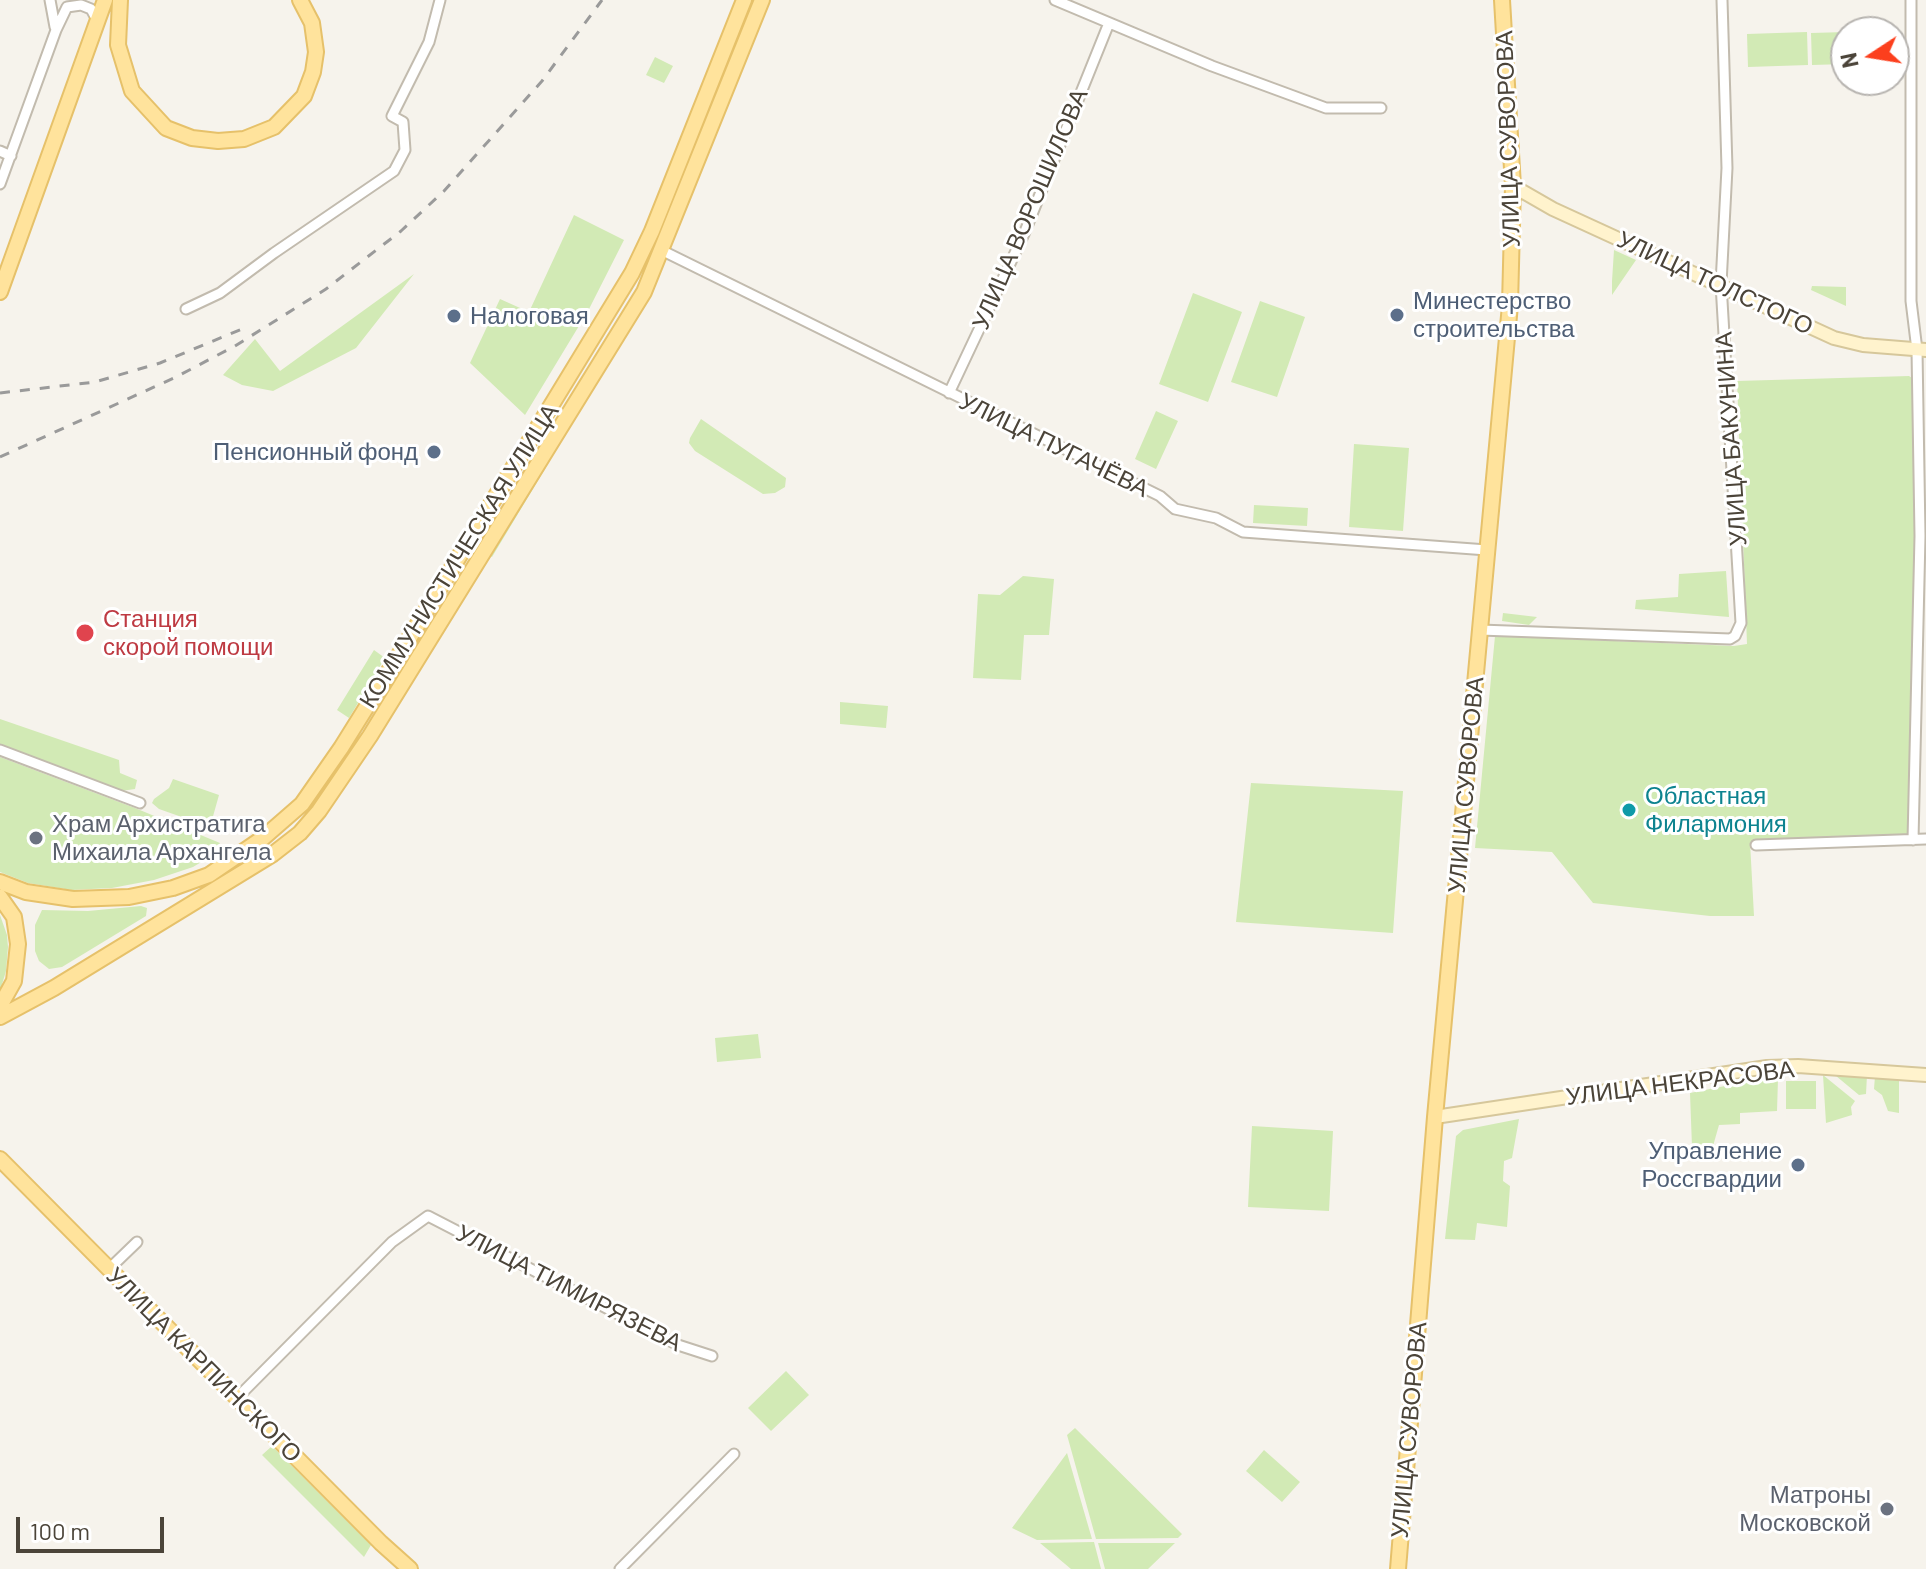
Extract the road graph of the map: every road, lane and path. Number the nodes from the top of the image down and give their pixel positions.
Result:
1 (50, 0) edge
2 (105, 0) edge
3 (120, 0) edge
4 (300, 0) edge
5 (440, 0) edge
6 (744, 0) edge
7 (762, 0) edge
8 (1055, 0) edge
9 (1502, 0) edge
10 (1722, 0) edge
11 (1911, 0) edge
12 (97, 20) junction
13 (1109, 23) junction
14 (56, 30) junction
15 (1381, 108) dead end
16 (0, 151) edge
17 (11, 156) junction
18 (0, 184) edge
19 (1513, 186) junction
20 (647, 242) junction
21 (661, 250) junction
22 (1721, 284) junction
23 (0, 292) edge
24 (186, 309) dead end
25 (1922, 350) edge
26 (949, 393) junction
27 (1487, 550) junction
28 (1480, 630) junction
29 (0, 750) edge
30 (140, 803) dead end
31 (1926, 839) edge
32 (1913, 840) junction
33 (1756, 845) dead end
34 (0, 882) edge
35 (0, 897) edge
36 (0, 1006) edge
37 (0, 1017) edge
38 (1926, 1075) edge
39 (1435, 1117) junction
40 (0, 1159) edge
41 (137, 1242) dead end
42 (109, 1269) junction
43 (712, 1356) dead end
44 (237, 1398) junction
45 (734, 1454) dead end
46 (410, 1569) edge
47 (620, 1569) edge
48 (1398, 1569) edge

1 - 14 street
2 - 12 main road
3 - 4 main road
5 - 24 street
6 - 20 main road, КОММУНИСТИЧЕСКАЯ УЛИЦА
7 - 21 main road, КОММУНИСТИЧЕСКАЯ УЛИЦА
8 - 13 street
9 - 19 main road, УЛИЦА СУВОРОВА
10 - 22 street, УЛИЦА БАКУНИНА
11 - 25 street
12 - 14 street
12 - 23 main road
13 - 15 street
13 - 26 street, УЛИЦА ВОРОШИЛОВА
14 - 17 street
16 - 17 street
17 - 18 street
19 - 22 main road, УЛИЦА ТОЛСТОГО
19 - 27 main road, УЛИЦА СУВОРОВА
20 - 21 main road, УЛИЦА ПУГАЧЁВА
20 - 34 main road, КОММУНИСТИЧЕСКАЯ УЛИЦА
21 - 26 street, УЛИЦА ПУГАЧЁВА
21 - 37 main road, КОММУНИСТИЧЕСКАЯ УЛИЦА
22 - 25 main road, УЛИЦА ТОЛСТОГО
22 - 28 street, УЛИЦА БАКУНИНА
25 - 32 street
26 - 27 street, УЛИЦА ПУГАЧЁВА
27 - 28 main road, УЛИЦА СУВОРОВА
28 - 39 main road, УЛИЦА СУВОРОВА
29 - 30 street
31 - 32 street
32 - 33 street
35 - 36 main road
38 - 39 main road, УЛИЦА НЕКРАСОВА
39 - 48 main road, УЛИЦА СУВОРОВА
40 - 42 main road, УЛИЦА КАРПИНСКОГО
41 - 42 street
42 - 44 main road, УЛИЦА КАРПИНСКОГО
43 - 44 street, УЛИЦА ТИМИРЯЗЕВА
44 - 46 main road, УЛИЦА КАРПИНСКОГО
45 - 47 street

